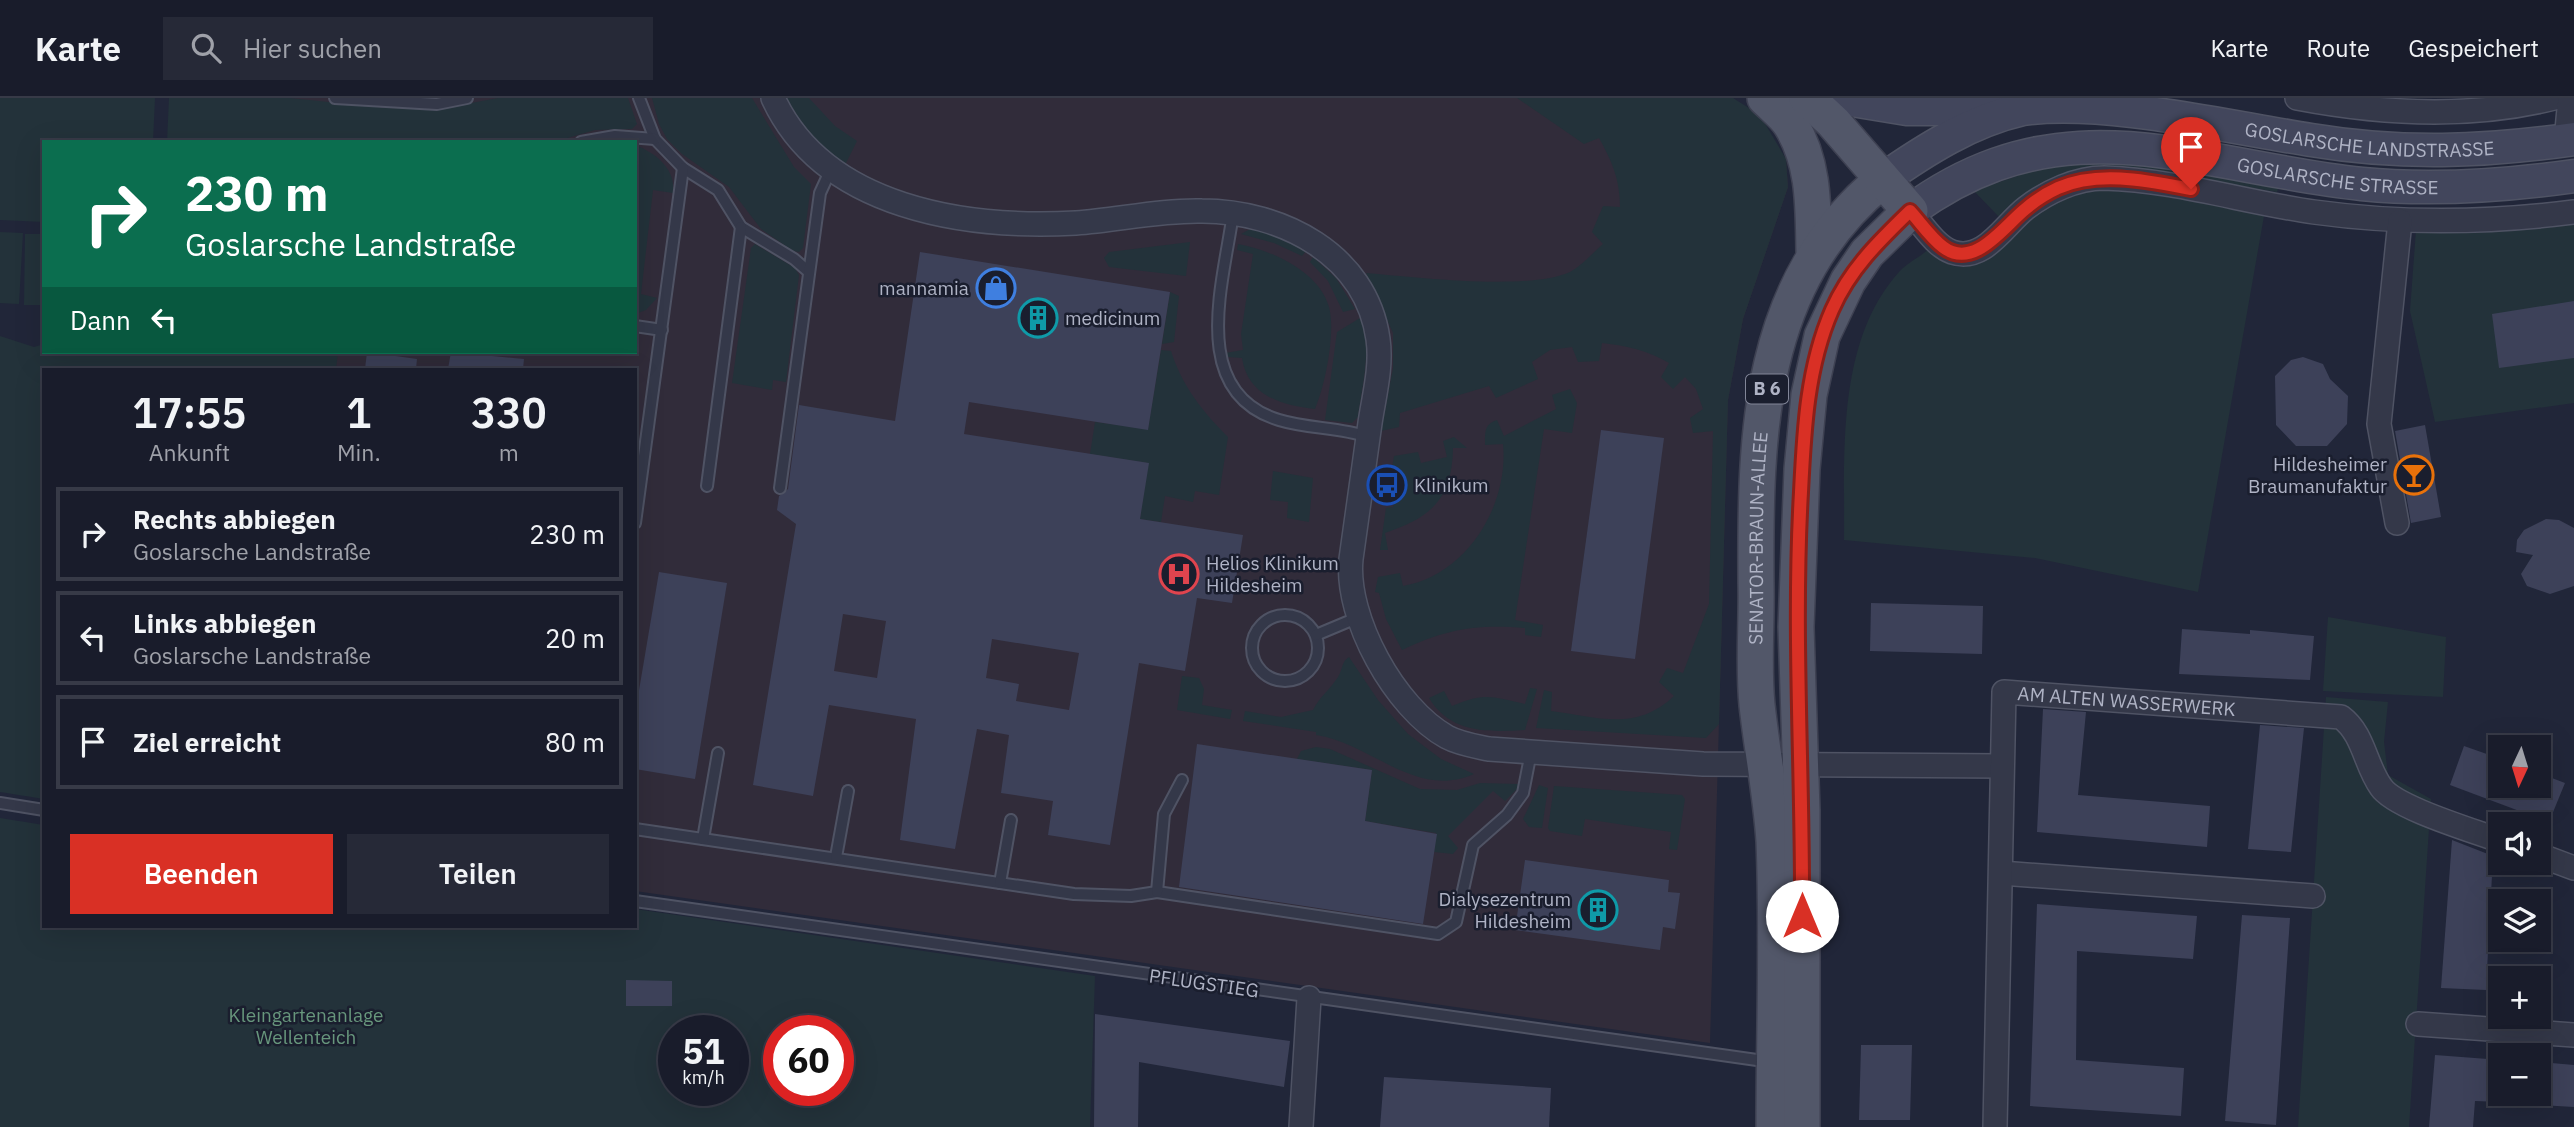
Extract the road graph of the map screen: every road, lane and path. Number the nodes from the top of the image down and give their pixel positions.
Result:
1 (335, 98) edge
2 (467, 98) edge
3 (639, 98) edge
4 (773, 98) edge
5 (1765, 98) edge
6 (1807, 98) edge
7 (1840, 98) edge
8 (2297, 98) edge
9 (2554, 98) edge
10 (2570, 98) edge
11 (2024, 109) junction
12 (655, 139) junction
13 (593, 140) edge
14 (2570, 140) edge
15 (683, 168) junction
16 (831, 169) junction
17 (2574, 176) edge
18 (1882, 180) junction
19 (1910, 211) junction
20 (2574, 212) edge
21 (1233, 213) junction
22 (2400, 221) junction
23 (741, 227) junction
24 (1814, 253) junction
25 (809, 272) junction
26 (637, 326) edge
27 (662, 330) junction
28 (1368, 437) junction
29 (707, 486) dead end
30 (780, 488) dead end
31 (637, 509) edge
32 (2397, 523) dead end
33 (1359, 617) junction
34 (1315, 635) junction
35 (1531, 751) junction
36 (718, 752) dead end
37 (1765, 764) junction
38 (1802, 765) junction
39 (2002, 766) junction
40 (1182, 780) dead end
41 (848, 791) dead end
42 (0, 803) edge
43 (42, 810) edge
44 (1011, 820) dead end
45 (637, 829) edge
46 (2488, 836) edge
47 (703, 839) junction
48 (836, 857) junction
49 (2551, 859) edge
50 (2574, 868) edge
51 (2001, 873) junction
52 (1000, 883) junction
53 (1157, 892) junction
54 (2313, 896) dead end
55 (637, 901) edge
56 (1310, 998) junction
57 (2418, 1024) dead end
58 (2574, 1035) edge
59 (1774, 1062) junction
60 (1301, 1127) edge
61 (1774, 1127) edge
62 (1801, 1127) edge
63 (1995, 1127) edge

1 - 2 lane
3 - 12 lane
4 - 16 street
5 - 24 main road, B 6
6 - 18 main road
7 - 11 main road
8 - 9 street, GOSLARSCHE LANDSTRASSE
10 - 14 street, GOSLARSCHE LANDSTRASSE
11 - 14 main road, GOSLARSCHE LANDSTRASSE
11 - 18 main road, GOSLARSCHE LANDSTRASSE
12 - 13 lane
12 - 15 lane
15 - 23 lane
15 - 27 lane
16 - 21 street
16 - 25 lane
17 - 19 main road, GOSLARSCHE STRASSE
18 - 19 main road
18 - 24 main road, SENATOR-BRAUN-ALLEE / B 6
19 - 22 street
19 - 38 main road, SENATOR-BRAUN-ALLEE / B 6
20 - 22 street
21 - 28 street
21 - 28 lane
22 - 32 street
23 - 25 lane
23 - 29 lane
24 - 37 main road, SENATOR-BRAUN-ALLEE / B 6
25 - 30 lane
26 - 27 lane
27 - 31 lane
28 - 33 street
33 - 34 lane
33 - 35 street
34 - 34 lane
35 - 37 street
35 - 53 lane
36 - 47 lane
37 - 38 street
37 - 59 main road, SENATOR-BRAUN-ALLEE / B 6
38 - 39 street
38 - 62 main road, SENATOR-BRAUN-ALLEE / B 6
39 - 46 street, AM ALTEN WASSERWERK
39 - 51 street, AM ALTEN WASSERWERK
40 - 53 lane
41 - 48 lane
42 - 43 lane
44 - 52 lane
45 - 47 lane
47 - 48 lane
48 - 52 lane
49 - 50 street
51 - 54 street
51 - 63 street, AM ALTEN WASSERWERK
52 - 53 lane
55 - 56 lane, PFLUGSTIEG
56 - 59 lane, PFLUGSTIEG
56 - 60 street
57 - 58 street
59 - 61 main road, SENATOR-BRAUN-ALLEE / B 6

